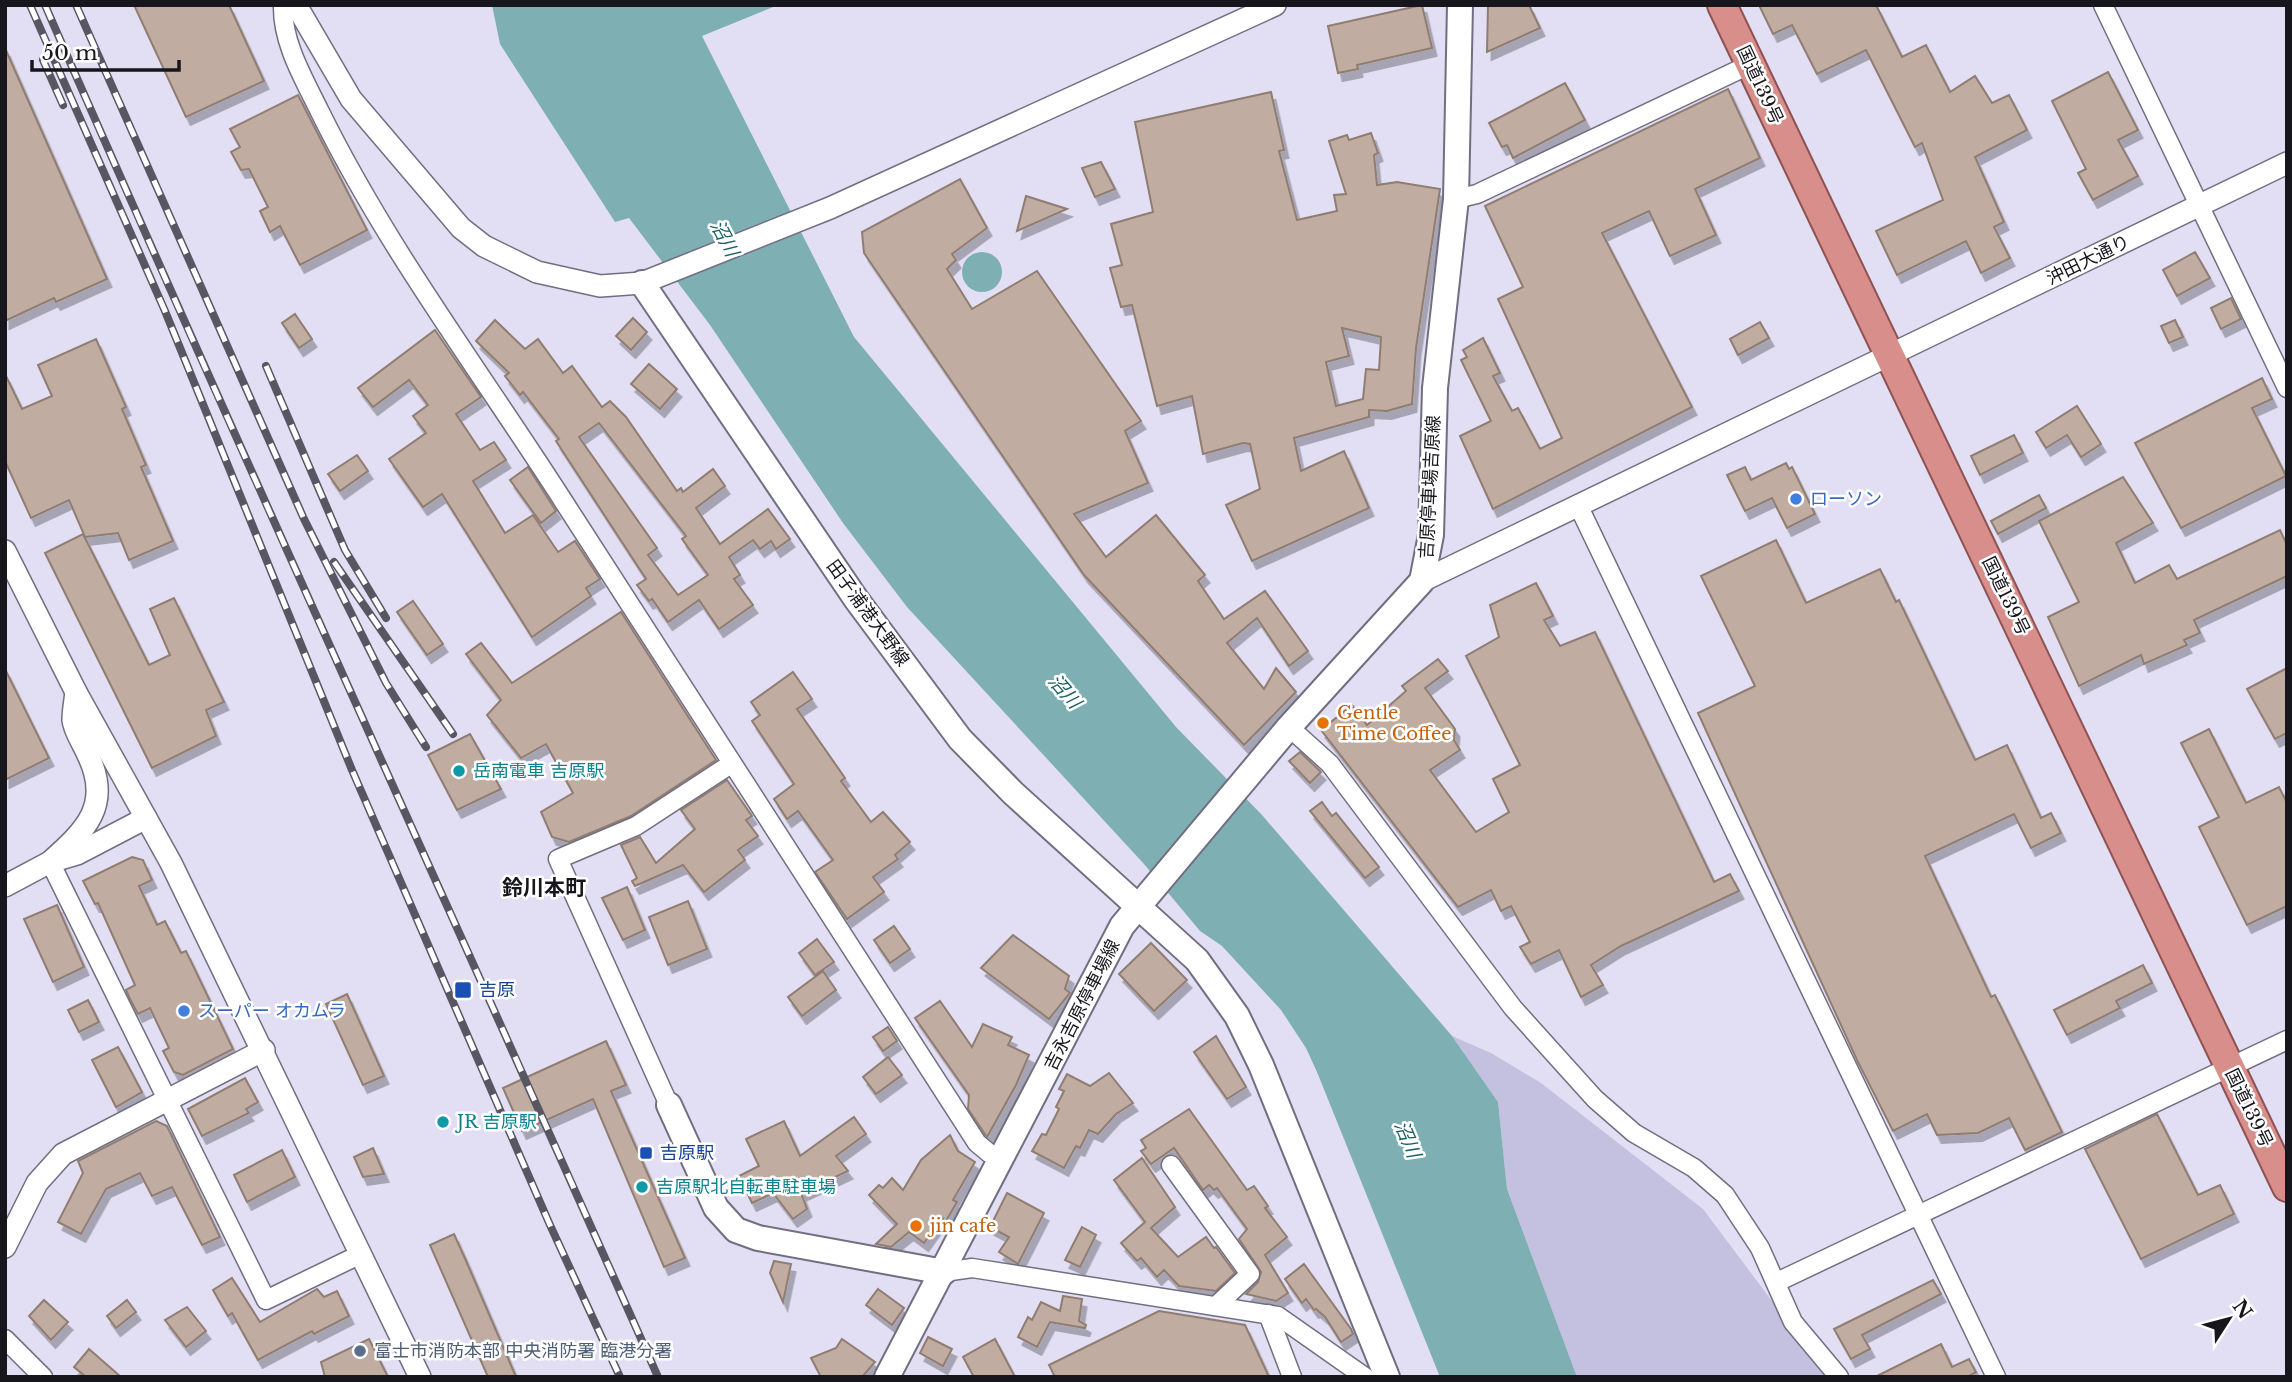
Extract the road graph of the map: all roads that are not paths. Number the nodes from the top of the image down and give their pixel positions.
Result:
1 (283, 5) edge
2 (296, 5) edge
3 (1275, 5) edge
4 (1460, 5) edge
5 (1722, 5) edge
6 (2103, 5) edge
7 (1751, 64) junction
8 (2287, 163) edge
9 (1456, 199) junction
10 (2200, 205) junction
11 (642, 283) junction
12 (1889, 357) junction
13 (2287, 388) edge
14 (1579, 507) junction
15 (5, 551) edge
16 (1422, 581) junction
17 (76, 692) junction
18 (1289, 727) junction
19 (731, 764) junction
20 (146, 818) junction
21 (50, 863) junction
22 (5, 887) edge
23 (1145, 896) junction
24 (2287, 1040) edge
25 (264, 1050) junction
26 (2229, 1067) junction
27 (168, 1100) junction
28 (669, 1105) joint
29 (1003, 1158) junction
30 (1171, 1165) dead end
31 (2287, 1187) edge
32 (1918, 1214) junction
33 (5, 1247) edge
34 (360, 1254) junction
35 (944, 1272) junction
36 (1777, 1282) junction
37 (1216, 1306) junction
38 (1268, 1314) junction
39 (9, 1349) edge
40 (43, 1377) edge
41 (420, 1377) edge
42 (887, 1377) edge
43 (1292, 1377) edge
44 (1365, 1377) edge
45 (1387, 1377) edge
46 (1839, 1377) edge
47 (1996, 1377) edge

1 - 19 street
2 - 11 street
3 - 11 street
4 - 9 main road, 吉原停車場吉原線
5 - 7 highway, 国道139号
6 - 10 street
7 - 9 street
7 - 12 highway, 国道139号
8 - 10 street, 沖田大通り
9 - 16 main road, 吉原停車場吉原線
10 - 12 street, 沖田大通り
10 - 13 street
11 - 23 main road, 田子浦港大野線
12 - 14 street, 沖田大通り
12 - 26 highway, 国道139号
14 - 16 street, 沖田大通り
14 - 32 street
15 - 17 street
16 - 18 main road, 吉原停車場吉原線
17 - 20 street
17 - 21 street
18 - 23 main road, 吉原停車場吉原線
18 - 36 street
19 - 28 street
19 - 29 street
20 - 21 street
20 - 25 street
21 - 22 street
21 - 27 street
23 - 29 main road, 吉永吉原停車場線
23 - 45 main road
24 - 26 street
25 - 27 street
25 - 34 street
26 - 31 highway, 国道139号
26 - 32 street
27 - 33 street
27 - 34 street
28 - 35 main road
29 - 35 main road, 吉永吉原停車場線
30 - 37 street
32 - 36 street
32 - 47 street
34 - 41 street
35 - 37 street
35 - 42 main road
36 - 46 street
37 - 38 street
38 - 43 street
38 - 44 street
39 - 40 street

